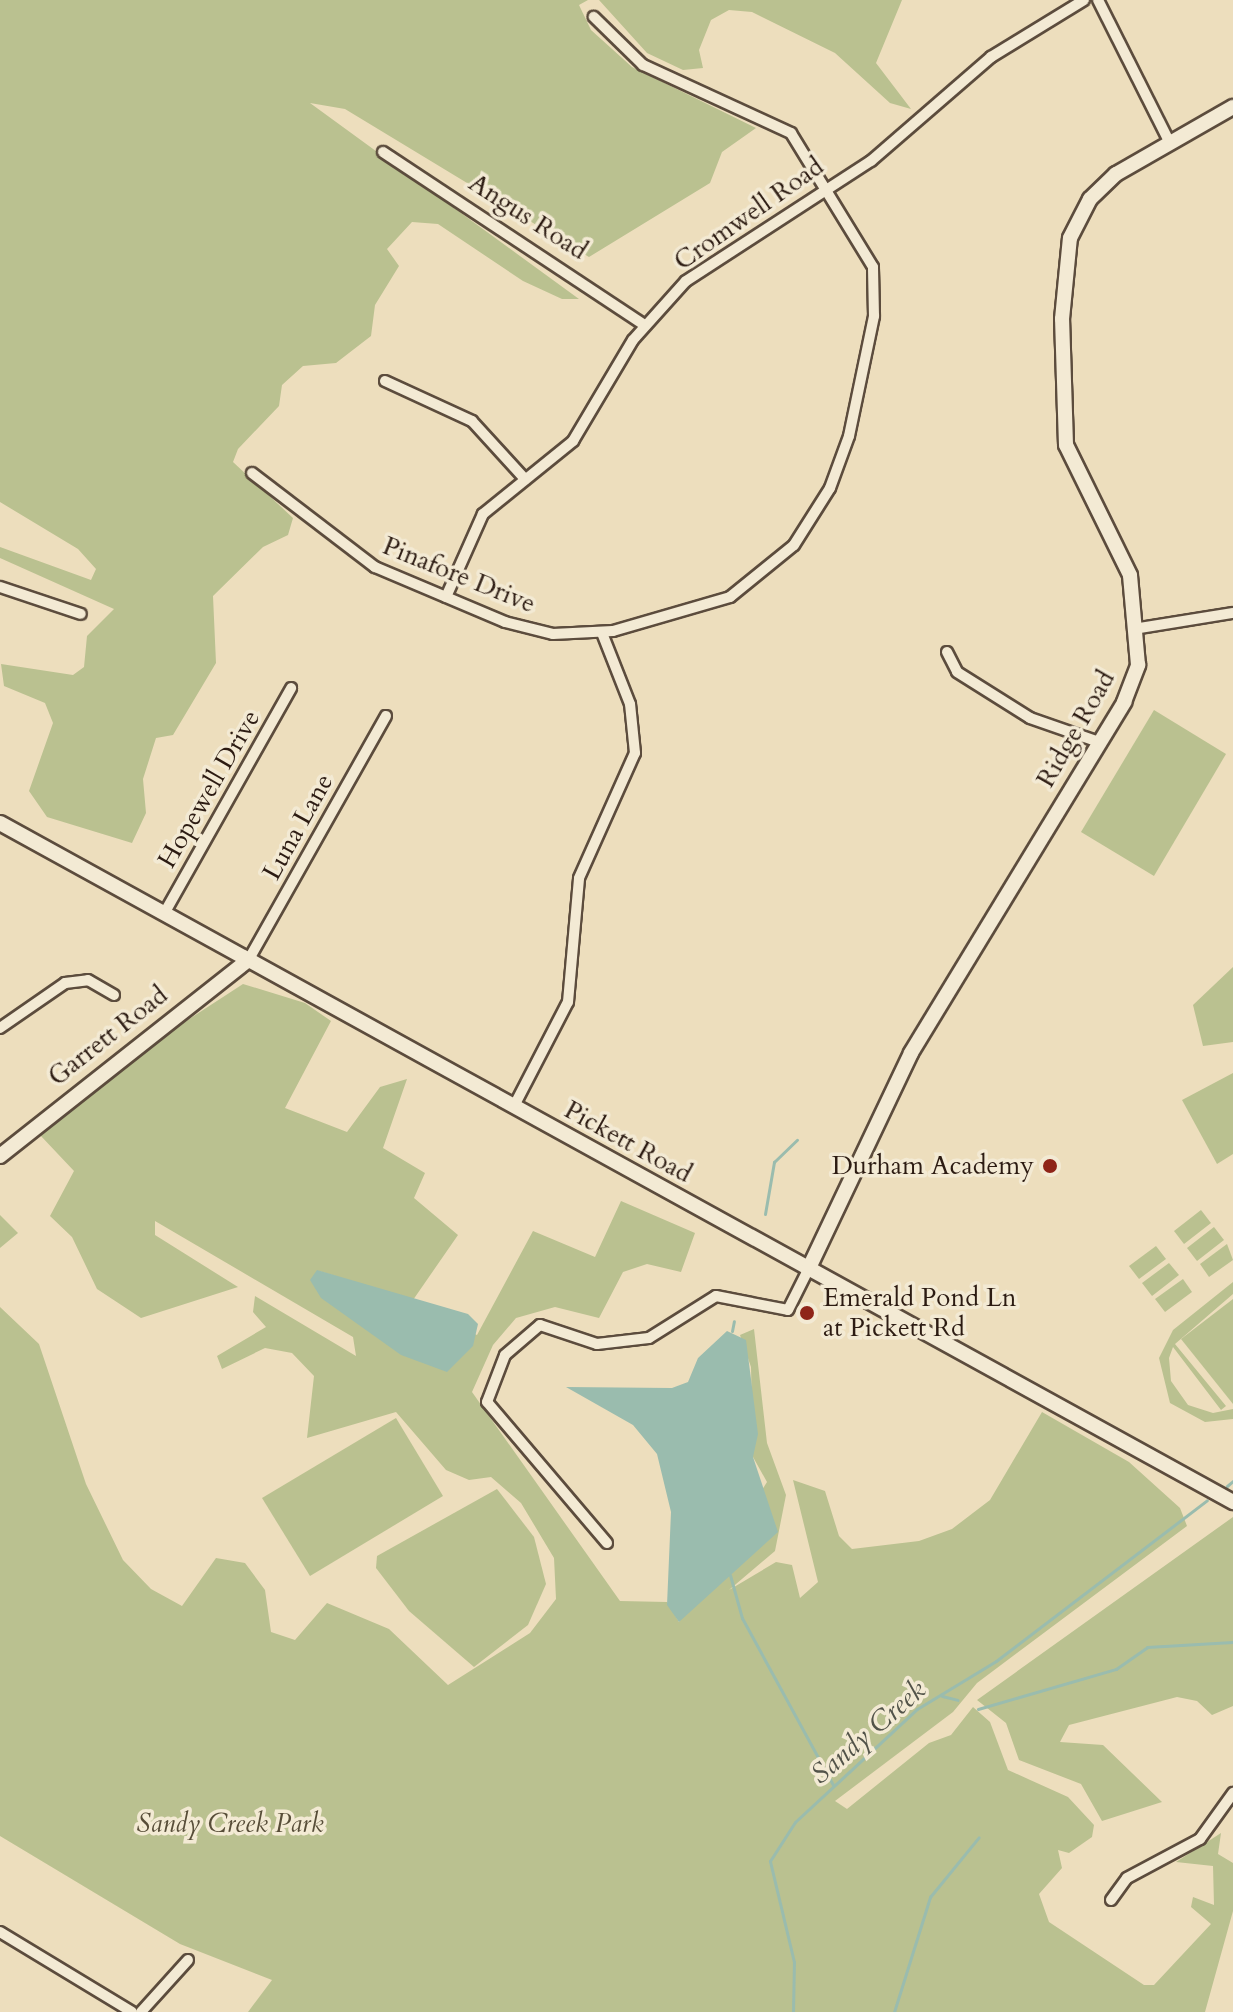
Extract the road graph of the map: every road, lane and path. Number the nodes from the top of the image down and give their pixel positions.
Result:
1 (1084, 0) edge
2 (1098, 0) edge
3 (594, 17) dead end
4 (1233, 107) edge
5 (1168, 139) junction
6 (383, 152) dead end
7 (828, 185) junction
8 (644, 325) junction
9 (385, 381) dead end
10 (252, 473) dead end
11 (525, 479) junction
12 (0, 587) edge
13 (446, 597) junction
14 (1233, 613) edge
15 (81, 614) dead end
16 (1140, 628) junction
17 (602, 633) junction
18 (947, 652) dead end
19 (291, 688) dead end
20 (386, 716) dead end
21 (1099, 742) junction
22 (0, 823) edge
23 (165, 912) junction
24 (249, 959) junction
25 (114, 995) dead end
26 (0, 1028) edge
27 (514, 1106) junction
28 (0, 1156) edge
29 (808, 1270) junction
30 (1233, 1502) edge
31 (607, 1543) dead end
32 (1233, 1793) edge
33 (1111, 1900) dead end
34 (0, 1932) edge
35 (188, 1960) dead end
36 (132, 2012) edge
37 (141, 2012) edge

1 - 7 street, Cromwell Road
2 - 5 street
3 - 7 street, Pinafore Drive
4 - 5 street, Ridge Road
5 - 16 street, Ridge Road
6 - 8 street, Angus Road
7 - 8 street, Cromwell Road
7 - 17 street, Pinafore Drive
8 - 11 street, Cromwell Road
9 - 11 street
10 - 13 street, Pinafore Drive
11 - 13 street, Cromwell Road
12 - 15 street
13 - 17 street, Pinafore Drive
14 - 16 street
16 - 21 street, Ridge Road
17 - 27 street
18 - 21 street
19 - 23 street, Hopewell Drive
20 - 24 street, Luna Lane
21 - 29 street, Ridge Road
22 - 23 street, Pickett Road
23 - 24 street, Pickett Road
24 - 27 street, Pickett Road
24 - 28 street, Garrett Road
25 - 26 street
27 - 29 street, Pickett Road
29 - 30 street, Pickett Road
29 - 31 street
32 - 33 street
34 - 36 street
35 - 37 street

